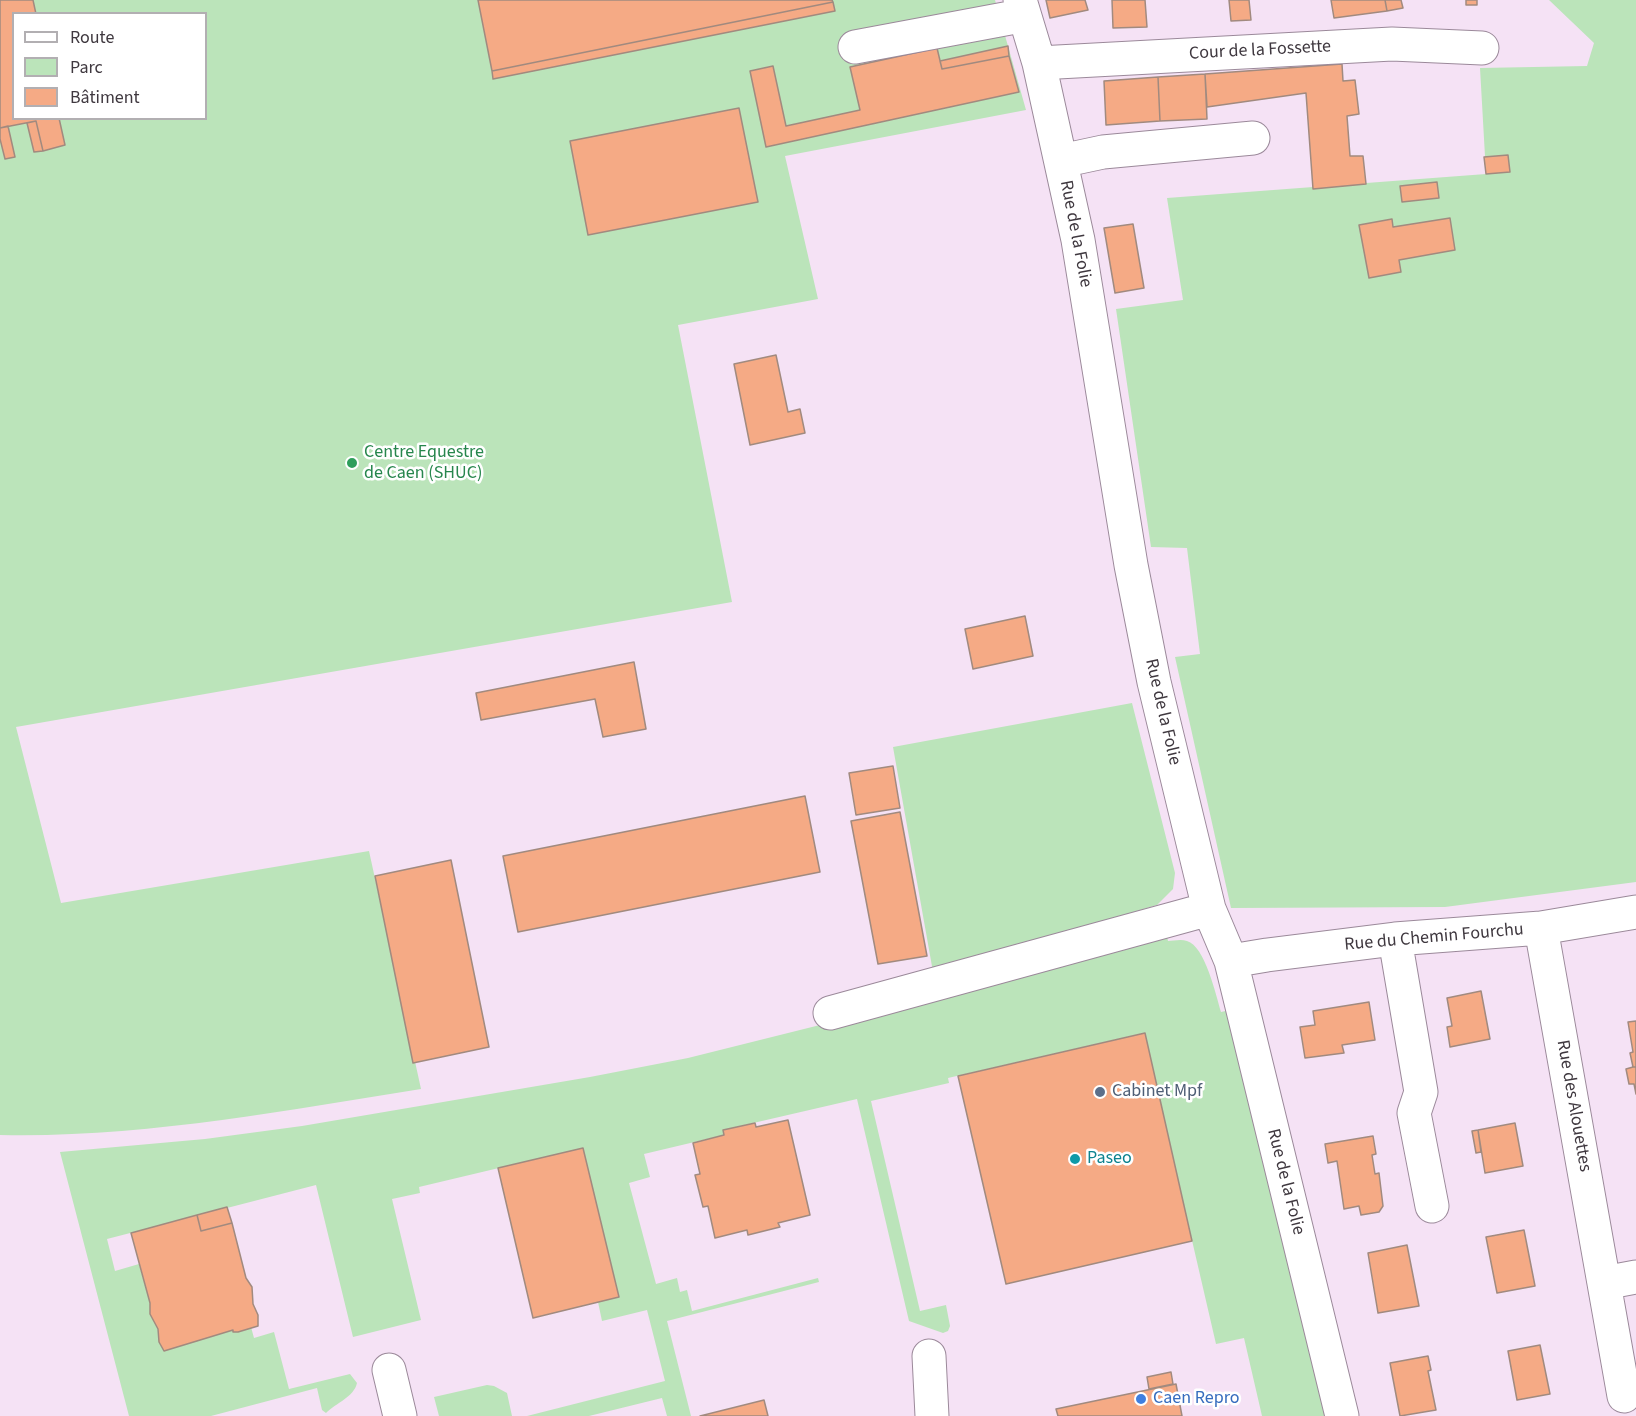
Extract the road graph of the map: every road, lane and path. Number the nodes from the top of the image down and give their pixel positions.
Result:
1 (1022, 7) edge
2 (855, 47) dead end
3 (1482, 48) dead end
4 (1039, 63) junction
5 (1253, 138) dead end
6 (1061, 161) junction
7 (1209, 909) junction
8 (1636, 912) edge
9 (1541, 928) junction
10 (1395, 939) junction
11 (1231, 962) junction
12 (830, 1013) dead end
13 (1432, 1206) dead end
14 (1636, 1277) edge
15 (1604, 1283) junction
16 (929, 1356) dead end
17 (389, 1370) dead end
18 (1624, 1395) dead end
19 (400, 1416) edge
20 (932, 1416) edge
21 (1342, 1416) edge

1 - 2 street
1 - 4 street, Rue de la Folie
3 - 4 street, Cour de la Fossette
4 - 6 street, Rue de la Folie
5 - 6 street
6 - 7 street, Rue de la Folie
7 - 11 street, Rue de la Folie
7 - 12 street
8 - 9 street, Rue du Chemin Fourchu
9 - 10 street, Rue du Chemin Fourchu
9 - 15 street, Rue des Alouettes
10 - 11 street, Rue du Chemin Fourchu
10 - 13 street
11 - 21 street, Rue de la Folie
14 - 15 street
15 - 18 street, Rue des Alouettes
16 - 20 street
17 - 19 street

